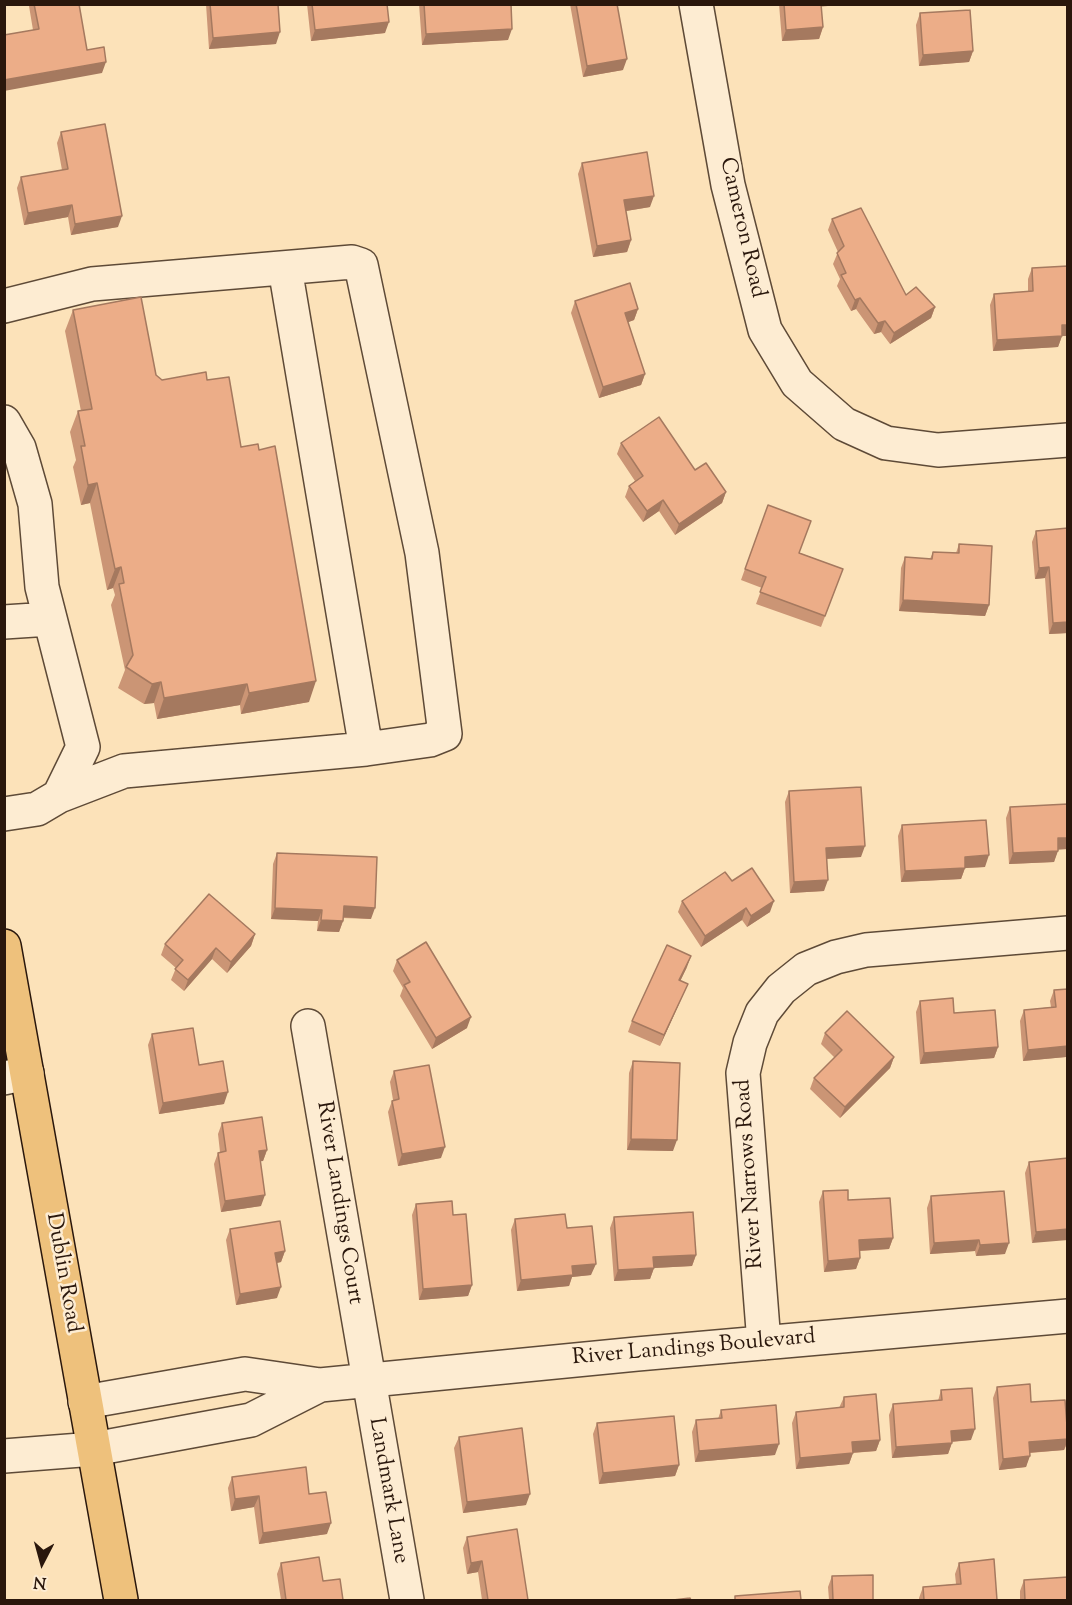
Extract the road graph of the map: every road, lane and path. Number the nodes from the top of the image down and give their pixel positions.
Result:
1 (696, 4) edge
2 (285, 267) junction
3 (4, 306) edge
4 (4, 422) edge
5 (1068, 440) edge
6 (50, 618) junction
7 (4, 622) edge
8 (83, 747) junction
9 (366, 749) junction
10 (124, 771) junction
11 (59, 796) junction
12 (4, 814) edge
13 (1068, 933) edge
14 (4, 946) edge
15 (308, 1026) dead end
16 (16, 1076) edge
17 (1068, 1316) edge
18 (764, 1343) junction
19 (368, 1380) junction
20 (320, 1385) junction
21 (85, 1402) junction
22 (94, 1449) junction
23 (4, 1456) edge
24 (120, 1600) edge
25 (406, 1600) edge

1 - 5 street, Cameron Road
2 - 3 street
2 - 9 street
2 - 9 street
4 - 6 street
6 - 7 street
6 - 8 street
8 - 10 street
8 - 11 street
9 - 10 street
10 - 11 street
11 - 12 street
13 - 18 street, River Narrows Road
14 - 16 main road, Dublin Road
15 - 19 street, River Landings Court
16 - 21 main road, Dublin Road
17 - 18 street, River Landings Boulevard
18 - 19 street, River Landings Boulevard
19 - 20 street, River Landings Boulevard
19 - 25 street, Landmark Lane
20 - 21 street, River Landings Boulevard
20 - 22 street, River Landings Boulevard
21 - 22 main road, Dublin Road
22 - 23 street, River Landings Boulevard
22 - 24 main road, Dublin Road

